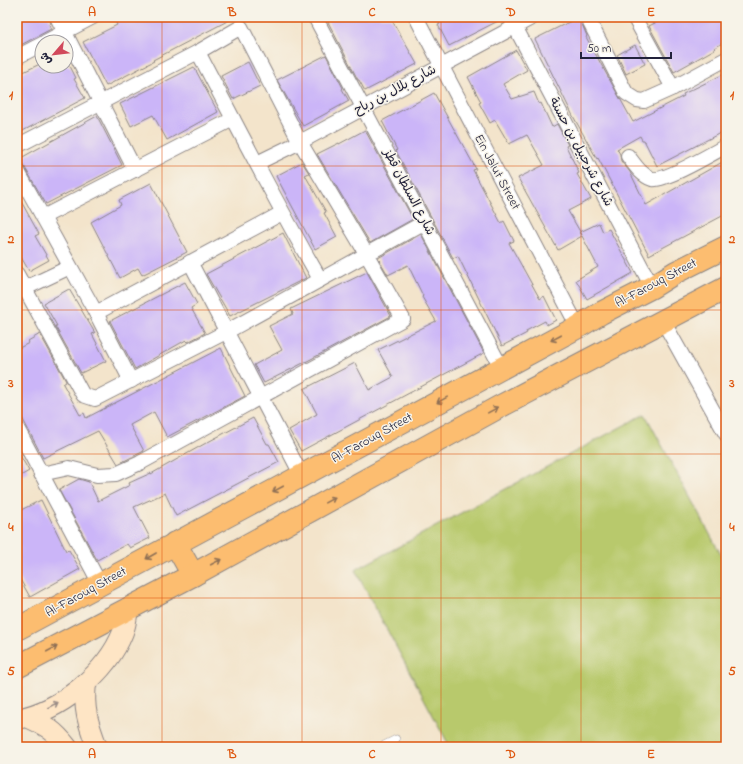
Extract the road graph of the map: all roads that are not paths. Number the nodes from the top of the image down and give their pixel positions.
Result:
1 (57, 17) edge
2 (93, 17) edge
3 (315, 17) edge
4 (416, 17) edge
5 (533, 17) edge
6 (587, 17) edge
7 (635, 17) edge
8 (512, 22) edge
9 (65, 32) junction
10 (61, 34) edge
11 (34, 48) edge
12 (198, 52) junction
13 (17, 57) edge
14 (726, 59) edge
15 (442, 65) junction
16 (673, 88) junction
17 (101, 102) junction
18 (363, 107) junction
19 (233, 119) junction
20 (300, 142) junction
21 (17, 146) edge
22 (726, 146) edge
23 (628, 156) dead end
24 (257, 163) junction
25 (17, 170) edge
26 (135, 170) junction
27 (282, 213) junction
28 (43, 217) junction
29 (425, 222) junction
30 (726, 247) edge
31 (367, 255) junction
32 (190, 262) junction
33 (70, 267) junction
34 (17, 274) edge
35 (320, 279) junction
36 (652, 287) junction
37 (726, 288) edge
38 (21, 290) edge
39 (96, 313) junction
40 (663, 321) junction
41 (578, 327) junction
42 (226, 332) junction
43 (501, 367) junction
44 (131, 381) junction
45 (260, 397) junction
46 (721, 413) edge
47 (17, 428) edge
48 (726, 434) edge
49 (41, 474) junction
50 (302, 476) junction
51 (175, 543) junction
52 (193, 574) junction
53 (100, 584) junction
54 (128, 608) junction
55 (17, 628) edge
56 (17, 667) edge
57 (86, 683) junction
58 (22, 718) edge
59 (396, 739) dead end
60 (66, 747) edge
61 (98, 747) edge
62 (380, 747) edge

1 - 9 street
2 - 9 street
3 - 18 street, شارع السلطان قطز
4 - 15 street, Ein Jalut Street
5 - 8 street, شارع بلال بن رباح
6 - 16 street
7 - 16 street
8 - 15 street, شارع بلال بن رباح
8 - 36 street, شارع شرحبيل بن حسنة
9 - 10 street
9 - 17 street
11 - 13 street
12 - 17 street
12 - 19 street
12 - 20 street
14 - 16 street
15 - 18 street, شارع بلال بن رباح
15 - 41 street, Ein Jalut Street
17 - 21 street
17 - 26 street
18 - 20 street, شارع بلال بن رباح
18 - 29 street, شارع السلطان قطز
19 - 24 street
19 - 26 street
20 - 24 street, شارع بلال بن رباح
20 - 31 street
22 - 23 street
24 - 27 street
25 - 28 street
26 - 28 street
27 - 32 street
27 - 35 street
28 - 33 street
29 - 31 street
29 - 43 street, شارع السلطان قطز
30 - 36 main road, Al-Farouq Street
31 - 35 street
31 - 45 street
32 - 39 street
32 - 42 street
33 - 38 street
33 - 39 street
34 - 38 street
35 - 42 street
36 - 41 main road, Al-Farouq Street
37 - 40 main road
38 - 44 street
39 - 44 street
40 - 46 street
52 -> 40 main road
41 -> 43 main road, Al-Farouq Street
42 - 44 street
42 - 45 street
43 -> 50 main road, Al-Farouq Street
45 - 49 street
45 - 50 street
46 - 48 street
47 - 49 street
49 - 53 street
50 -> 51 main road, Al-Farouq Street
51 - 52 main road
51 -> 53 main road, Al-Farouq Street
52 - 54 main road
53 - 55 main road, Al-Farouq Street
56 -> 54 main road
54 - 57 street
58 -> 57 street
57 - 61 street
58 - 60 street
59 - 62 lane

